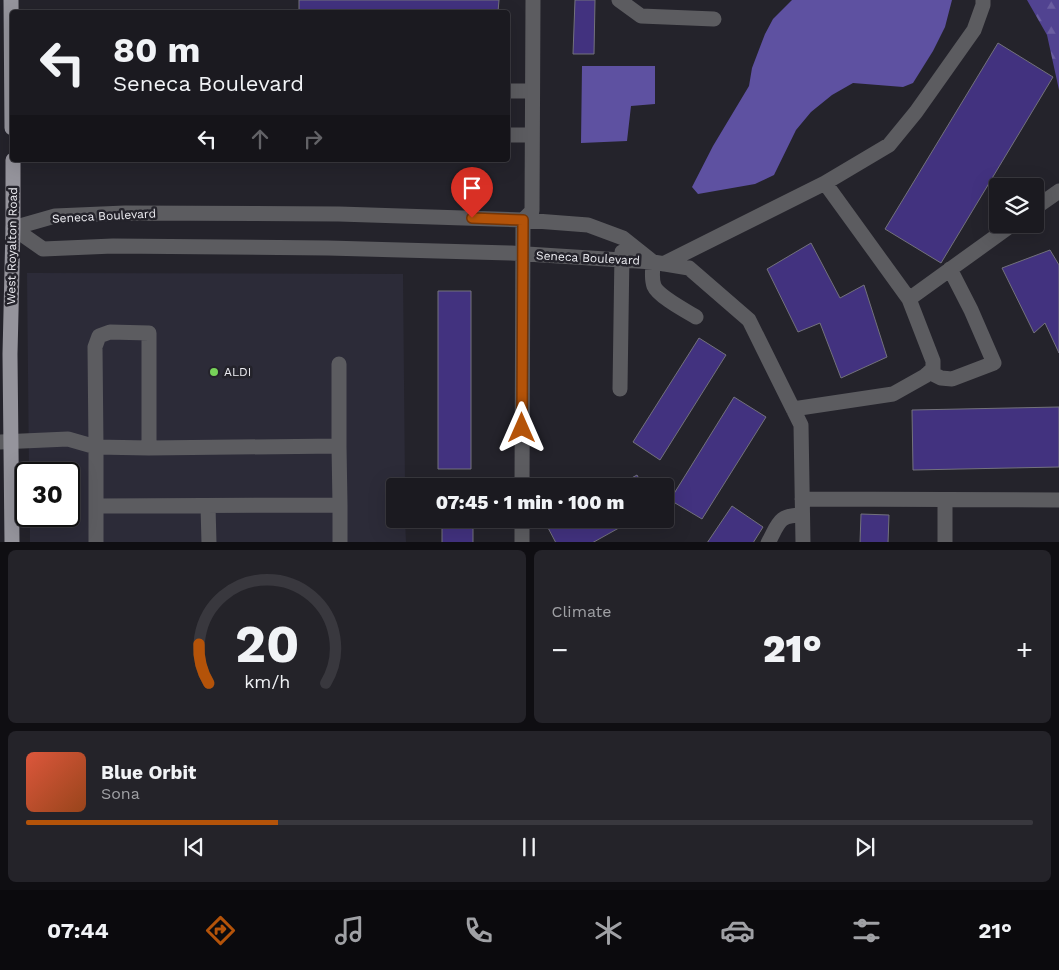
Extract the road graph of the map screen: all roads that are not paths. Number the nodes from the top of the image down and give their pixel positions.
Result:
1 (533, 0) edge
2 (620, 0) edge
3 (982, 0) edge
4 (714, 18) dead end
5 (532, 91) junction
6 (510, 92) edge
7 (510, 134) edge
8 (532, 135) junction
9 (13, 162) edge
10 (825, 183) junction
11 (1059, 191) edge
12 (1044, 202) edge
13 (523, 220) junction
14 (13, 228) junction
15 (1000, 233) edge
16 (623, 238) junction
17 (523, 254) junction
18 (622, 260) junction
19 (658, 263) junction
20 (950, 269) junction
21 (909, 299) junction
22 (696, 317) dead end
23 (340, 364) dead end
24 (929, 372) junction
25 (620, 389) dead end
26 (794, 409) junction
27 (5, 442) edge
28 (339, 446) junction
29 (96, 448) junction
30 (149, 448) junction
31 (522, 478) edge
32 (802, 499) junction
33 (946, 500) junction
34 (1059, 500) edge
35 (340, 505) junction
36 (97, 506) junction
37 (208, 506) junction
38 (802, 515) junction
39 (522, 528) edge
40 (12, 542) edge
41 (96, 542) edge
42 (209, 542) edge
43 (340, 542) edge
44 (522, 542) edge
45 (768, 542) edge
46 (803, 542) edge
47 (945, 542) edge

1 - 5 street
2 - 4 street
3 - 10 street
5 - 6 street
5 - 8 street
7 - 8 street
8 - 13 street
9 - 14 main road, West Royalton Road
10 - 19 street
10 - 21 street
11 - 12 street
13 - 14 street, Seneca Boulevard
13 - 16 street, Seneca Boulevard
13 - 17 street
14 - 17 street, Seneca Boulevard
14 - 27 main road, West Royalton Road
15 - 20 street
16 - 18 street
16 - 19 street, Seneca Boulevard
17 - 18 street, Seneca Boulevard
17 - 31 street
18 - 19 street, Seneca Boulevard
18 - 25 street
19 - 22 street
19 - 26 street, Seneca Boulevard
20 - 21 street
20 - 24 street
21 - 24 street
23 - 28 street
24 - 26 street
26 - 32 street, Seneca Boulevard
27 - 29 street
27 - 40 main road, West Royalton Road
28 - 30 street
28 - 35 street
29 - 30 street
29 - 30 street
29 - 36 street
32 - 33 street
32 - 38 street, Seneca Boulevard
33 - 34 street
33 - 47 street
35 - 37 street
35 - 43 street
36 - 37 street
36 - 41 street
37 - 42 street
38 - 45 street
38 - 46 street, Seneca Boulevard
39 - 44 street

